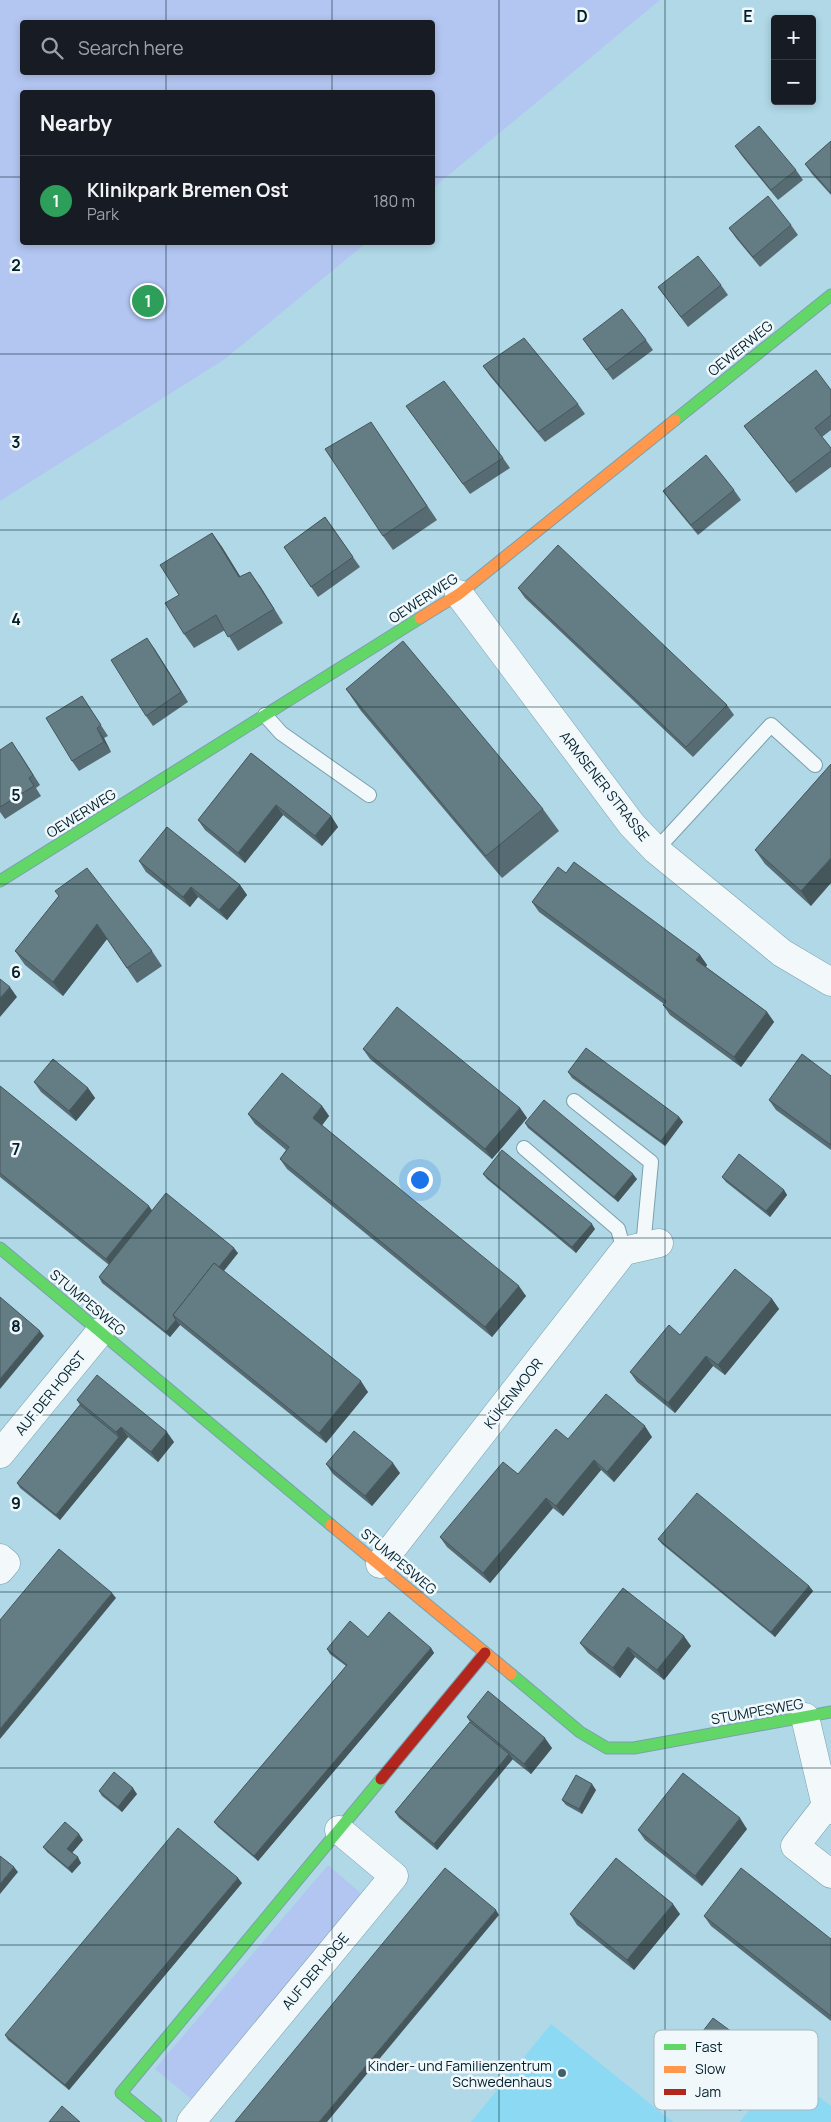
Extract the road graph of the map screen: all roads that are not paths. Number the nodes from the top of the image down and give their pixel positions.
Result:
1 (831, 295) edge
2 (459, 594) junction
3 (265, 715) junction
4 (815, 765) dead end
5 (369, 795) dead end
6 (656, 850) junction
7 (0, 881) edge
8 (831, 982) edge
9 (574, 1101) dead end
10 (524, 1148) dead end
11 (642, 1247) junction
12 (0, 1248) edge
13 (100, 1332) junction
14 (0, 1454) edge
15 (0, 1558) edge
16 (380, 1564) junction
17 (0, 1570) edge
18 (485, 1653) junction
19 (818, 1715) edge
20 (828, 1808) edge
21 (339, 1830) junction
22 (831, 1874) edge
23 (156, 2122) edge
24 (191, 2122) edge

1 - 2 street, OEWERWEG
2 - 3 street, OEWERWEG
2 - 6 street, ARMSENER STRASSE
3 - 5 lane
3 - 7 street, OEWERWEG
4 - 6 lane
6 - 8 street, ARMSENER STRASSE
9 - 11 lane
10 - 11 lane
11 - 16 street, KÜKENMOOR
12 - 13 street, STUMPESWEG
13 - 14 street, AUF DER HORST
13 - 16 street, STUMPESWEG
15 - 17 street
16 - 18 street, STUMPESWEG
18 - 19 street, STUMPESWEG
18 - 21 street
19 - 20 street
20 - 22 street
21 - 23 street
21 - 24 street, AUF DER HOGE

